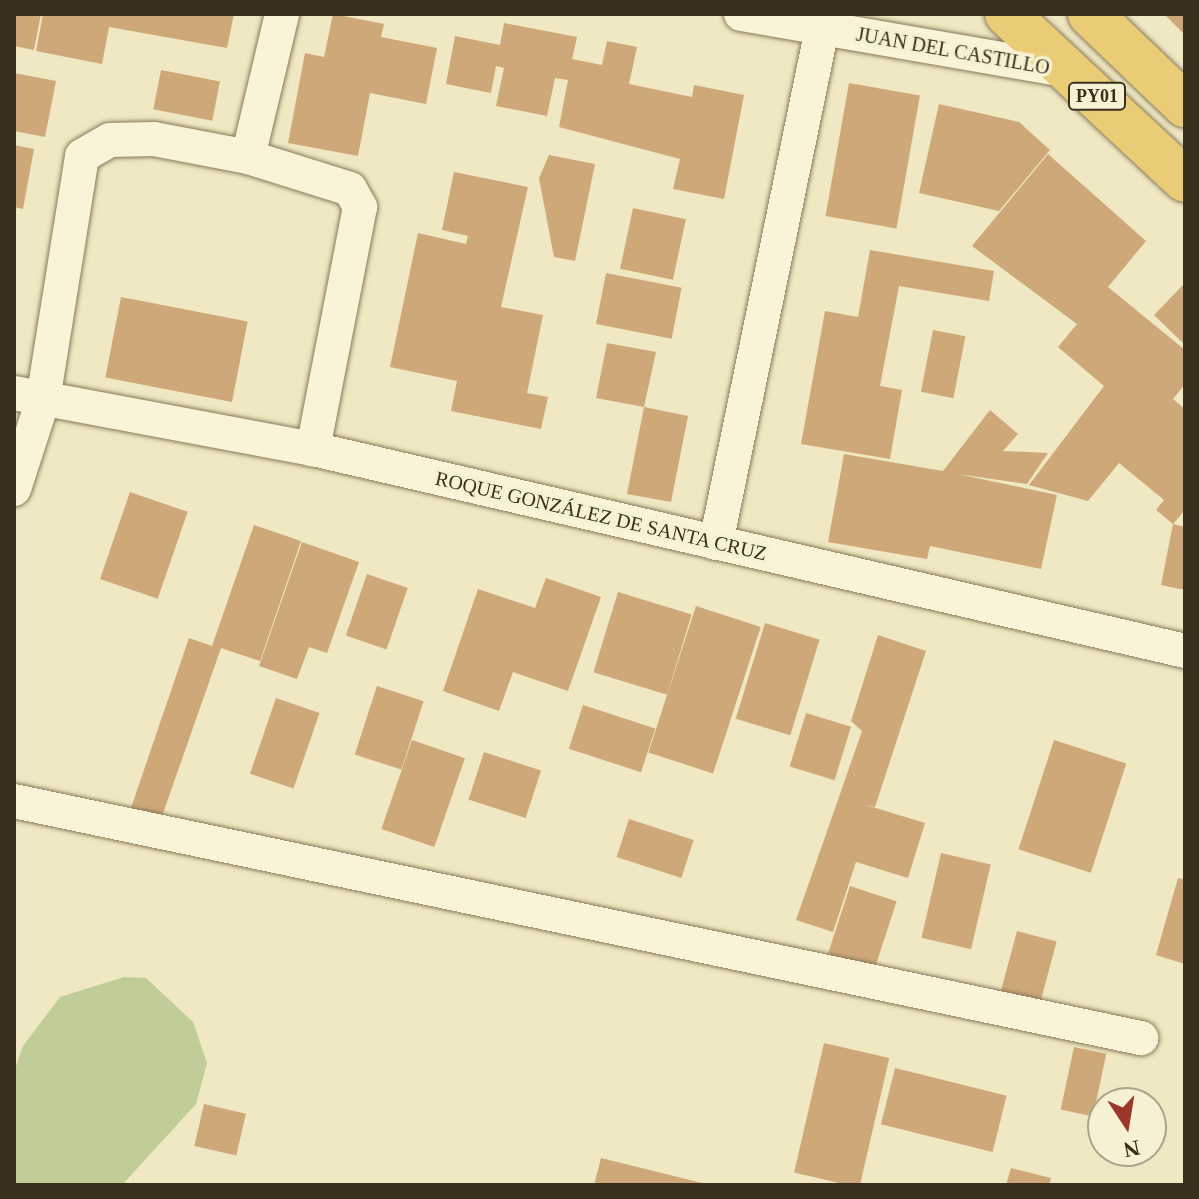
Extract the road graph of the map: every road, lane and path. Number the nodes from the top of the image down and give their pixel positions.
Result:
1 (282, 14) edge
2 (741, 14) edge
3 (1007, 14) edge
4 (1090, 14) edge
5 (886, 26) edge
6 (822, 29) junction
7 (1071, 71) junction
8 (1185, 105) edge
9 (248, 157) junction
10 (1185, 180) edge
11 (29, 396) edge
12 (313, 449) junction
13 (14, 489) edge
14 (716, 543) junction
15 (1185, 651) edge
16 (14, 801) edge
17 (1141, 1038) dead end

1 - 9 street
2 - 6 street, JUAN DEL CASTILLO
3 - 7 highway, PY01
4 - 8 highway, PY01
5 - 6 street, JUAN DEL CASTILLO
5 - 7 street, JUAN DEL CASTILLO
6 - 14 street
7 - 10 highway, PY01
9 - 11 street
9 - 12 street
11 - 12 street, ROQUE GONZÁLEZ DE SANTA CRUZ
11 - 13 street
12 - 14 street, ROQUE GONZÁLEZ DE SANTA CRUZ
14 - 15 street, ROQUE GONZÁLEZ DE SANTA CRUZ
16 - 17 street

